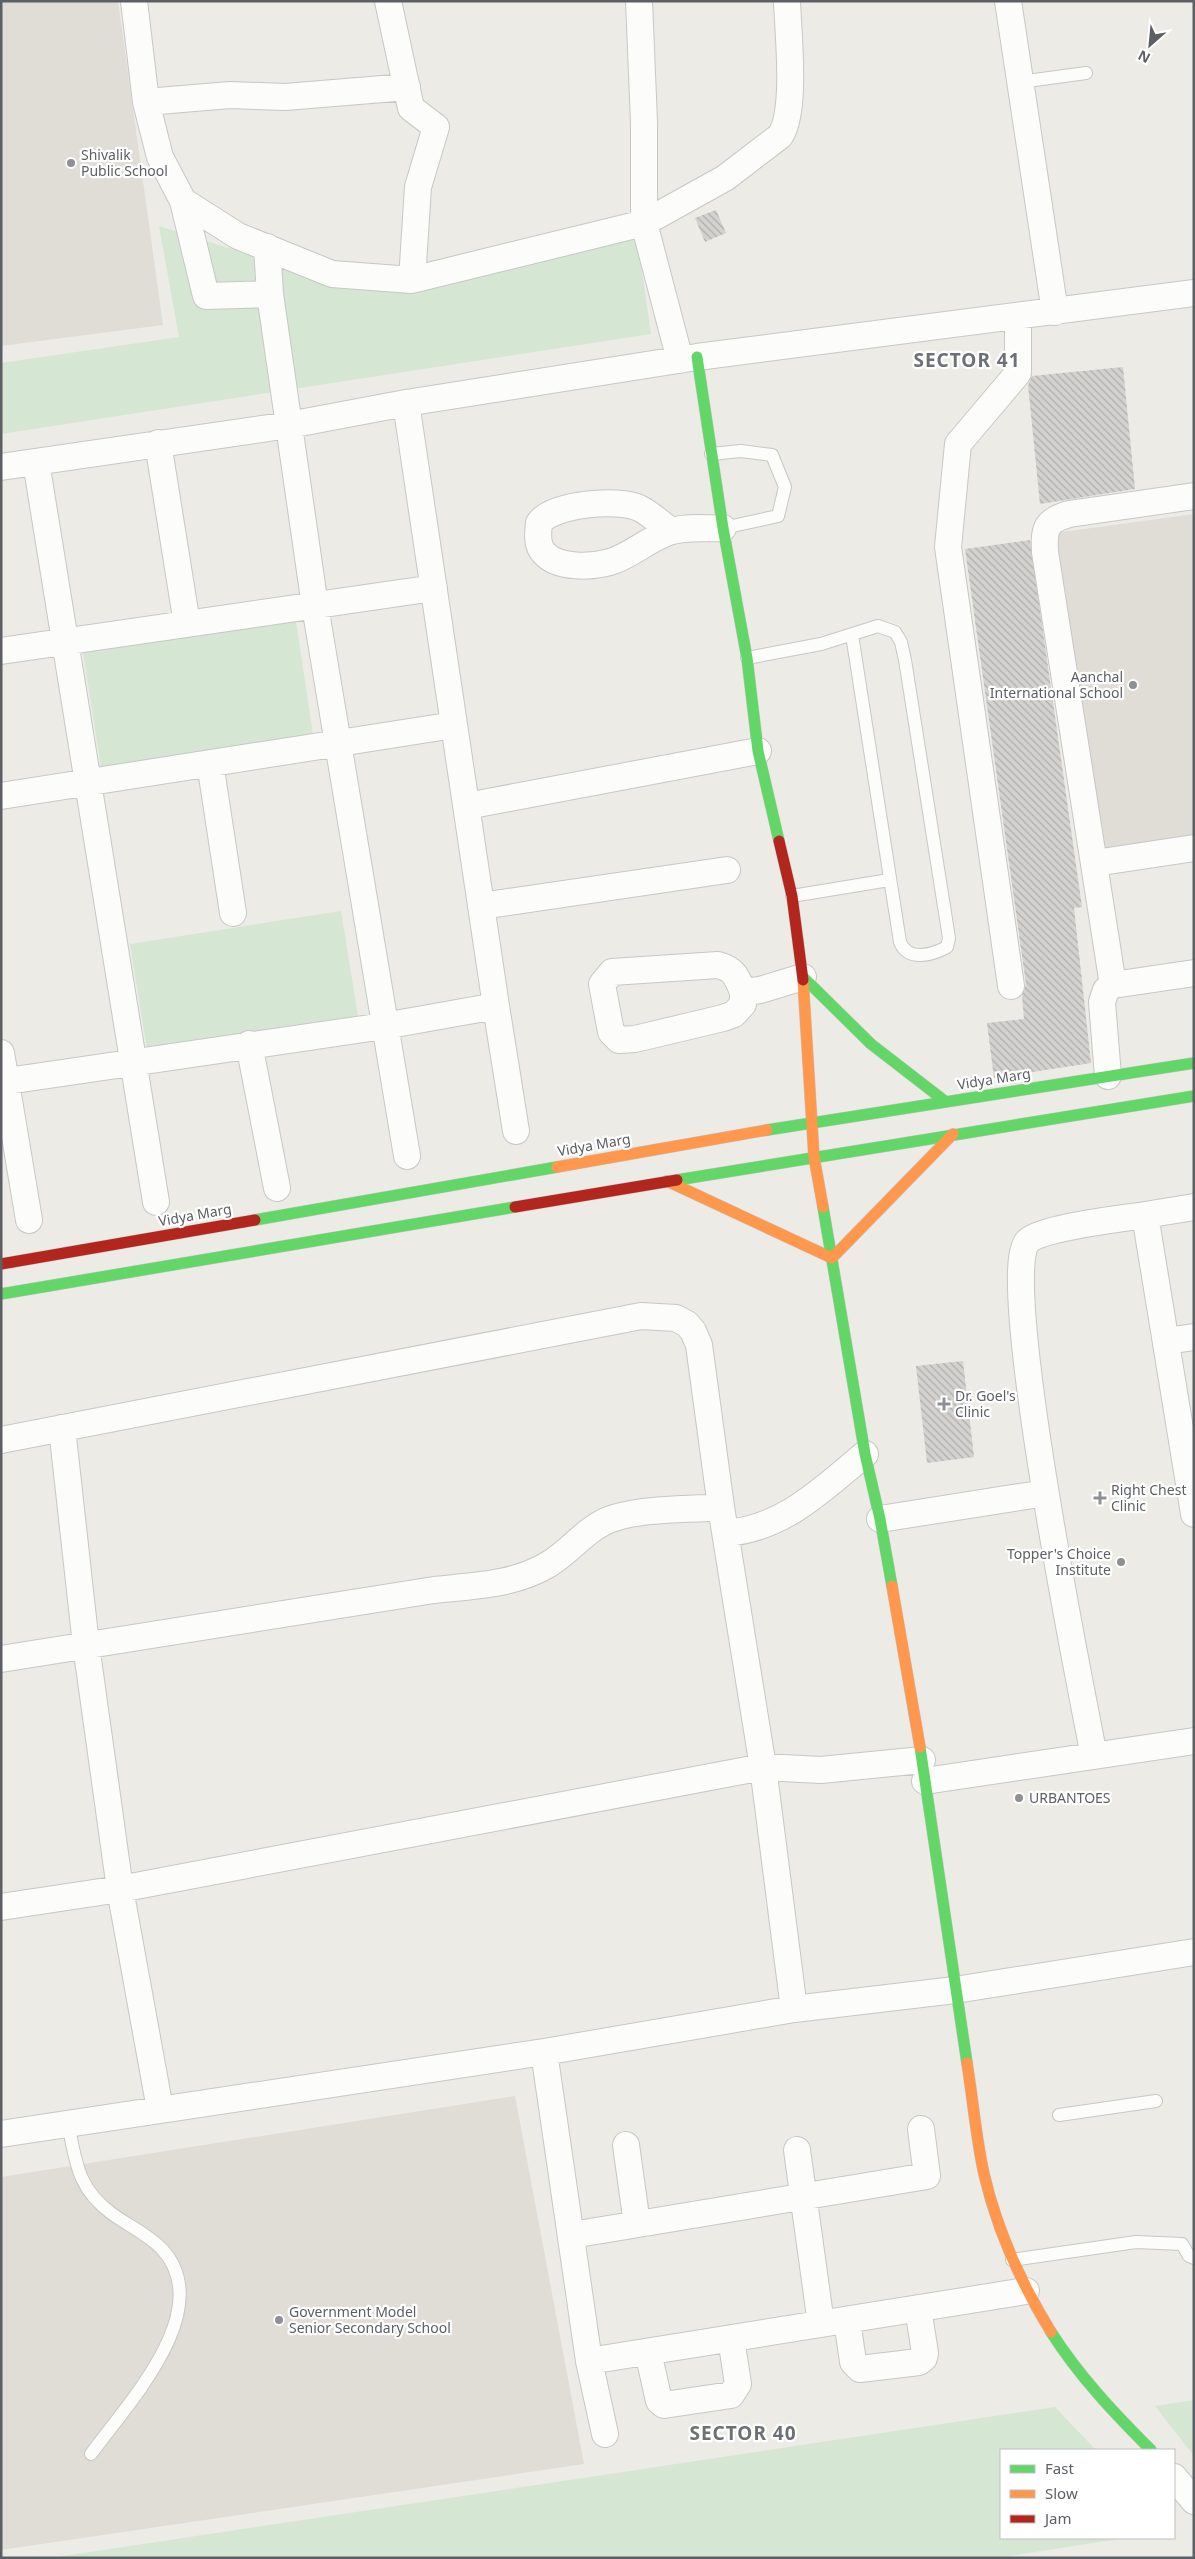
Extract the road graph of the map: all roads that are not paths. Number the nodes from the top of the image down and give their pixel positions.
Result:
1 (134, 1) edge
2 (388, 1) edge
3 (639, 1) edge
4 (787, 1) edge
5 (1008, 1) edge
6 (1086, 73) dead end
7 (1020, 82) junction
8 (407, 87) junction
9 (146, 102) junction
10 (183, 201) junction
11 (644, 223) junction
12 (267, 247) junction
13 (412, 280) junction
14 (1194, 293) edge
15 (270, 294) junction
16 (1055, 312) junction
17 (1018, 316) junction
18 (688, 358) junction
19 (406, 403) junction
20 (289, 425) junction
21 (158, 442) junction
22 (711, 454) junction
23 (36, 462) junction
24 (1, 467) edge
25 (1194, 496) edge
26 (723, 528) junction
27 (671, 531) dead end
28 (434, 588) junction
29 (315, 606) junction
30 (187, 624) junction
31 (852, 635) junction
32 (65, 642) junction
33 (1, 651) edge
34 (747, 658) junction
35 (454, 725) junction
36 (337, 744) junction
37 (758, 751) junction
38 (210, 764) junction
39 (87, 783) junction
40 (1, 796) edge
41 (467, 806) junction
42 (1194, 848) edge
43 (1094, 863) junction
44 (727, 870) dead end
45 (889, 880) junction
46 (792, 896) junction
47 (481, 906) junction
48 (233, 913) dead end
49 (1194, 973) edge
50 (804, 977) junction
51 (1113, 985) junction
52 (1011, 986) dead end
53 (743, 992) junction
54 (496, 1006) junction
55 (384, 1026) junction
56 (250, 1044) junction
57 (1, 1053) edge
58 (131, 1062) junction
59 (1194, 1063) edge
60 (1108, 1076) junction
61 (3, 1082) edge
62 (1194, 1096) edge
63 (946, 1102) junction
64 (810, 1123) junction
65 (516, 1131) dead end
66 (953, 1134) junction
67 (407, 1156) dead end
68 (814, 1156) junction
69 (667, 1181) junction
70 (277, 1188) dead end
71 (156, 1202) dead end
72 (1194, 1207) edge
73 (1145, 1215) junction
74 (29, 1220) dead end
75 (832, 1258) junction
76 (1, 1264) edge
77 (1, 1294) edge
78 (1194, 1337) edge
79 (1166, 1341) junction
80 (62, 1428) junction
81 (1188, 1437) edge
82 (1, 1440) edge
83 (865, 1454) junction
84 (1045, 1493) junction
85 (721, 1507) junction
86 (1194, 1514) edge
87 (880, 1519) junction
88 (726, 1533) junction
89 (86, 1645) junction
90 (1, 1659) edge
91 (1194, 1741) edge
92 (1094, 1756) junction
93 (763, 1767) junction
94 (923, 1771) junction
95 (120, 1889) junction
96 (1, 1907) edge
97 (1194, 1952) edge
98 (955, 1990) junction
99 (794, 2009) junction
100 (544, 2052) junction
101 (1156, 2101) dead end
102 (160, 2109) junction
103 (1059, 2116) dead end
104 (68, 2124) junction
105 (921, 2129) dead end
106 (1, 2134) edge
107 (626, 2145) dead end
108 (797, 2150) dead end
109 (803, 2198) junction
110 (637, 2224) junction
111 (572, 2235) junction
112 (1194, 2258) edge
113 (1012, 2260) junction
114 (1026, 2291) junction
115 (918, 2308) junction
116 (847, 2320) junction
117 (821, 2324) junction
118 (730, 2338) junction
119 (648, 2352) junction
120 (589, 2361) junction
121 (605, 2434) dead end
122 (1151, 2449) edge
123 (91, 2454) dead end
124 (1175, 2478) edge
125 (1194, 2501) edge

1 - 9 street
2 - 8 street
3 - 11 street
4 - 11 street
5 - 7 street
6 - 7 lane
7 - 16 street
8 - 9 street
8 - 13 street
9 - 10 street
10 - 12 street
10 - 15 street
11 - 13 street
11 - 18 street
12 - 13 street
12 - 15 street
14 - 16 street
15 - 20 street
16 - 17 street
17 - 18 street
17 - 52 street
18 - 19 street
18 - 22 main road
19 - 20 street
19 - 28 street
20 - 21 street
20 - 29 street
21 - 23 street
21 - 30 street
22 - 26 main road
22 - 26 lane
23 - 24 street
23 - 32 street
25 - 43 street
26 - 27 street
26 - 34 main road
28 - 29 street
28 - 35 street
29 - 30 street
29 - 36 street
30 - 32 street
31 - 34 lane
31 - 45 lane
31 - 45 lane
32 - 33 street
32 - 39 street
34 - 37 main road
35 - 36 street
35 - 41 street
36 - 38 street
36 - 55 street
37 - 41 street
37 - 46 main road
38 - 39 street
38 - 48 street
39 - 40 street
39 - 58 street
41 - 47 street
42 - 43 street
43 - 51 street
44 - 47 street
45 - 46 lane
46 - 50 main road
47 - 54 street
49 - 51 street
50 - 53 street
50 - 63 main road
50 - 64 main road
51 - 60 street
53 - 53 street
54 - 55 street
54 - 65 street
55 - 56 street
55 - 67 street
56 - 58 street
56 - 70 street
57 - 61 street
58 - 61 street
58 - 71 street
59 - 60 main road, Vidya Marg
60 - 63 main road, Vidya Marg
61 - 74 street
62 - 66 main road
63 - 64 main road, Vidya Marg
64 - 68 main road
64 - 76 main road, Vidya Marg
66 - 68 main road
66 - 75 main road
68 - 69 main road
68 - 75 main road
69 - 75 main road
69 - 77 main road
72 - 73 street
73 - 79 street
73 - 84 street
75 - 83 main road
78 - 79 street
79 - 81 street
80 - 82 street
80 - 85 street
80 - 89 street
81 - 86 street
83 - 87 main road
83 - 88 street
84 - 87 street
84 - 92 street
85 - 88 street
85 - 89 street
87 - 94 main road
88 - 93 street
89 - 90 street
89 - 95 street
91 - 92 street
92 - 94 street
93 - 94 street
93 - 95 street
93 - 99 street
94 - 98 main road
95 - 96 street
95 - 102 street
97 - 98 street
98 - 99 street
98 - 113 main road
99 - 100 street
100 - 102 street
100 - 111 street
101 - 103 lane
102 - 104 street
104 - 106 street
104 - 123 lane
105 - 109 street
107 - 110 street
108 - 109 street
109 - 110 street
109 - 117 street
110 - 111 street
111 - 120 street
112 - 113 lane
113 - 114 main road
114 - 115 street
114 - 122 main road
115 - 116 street
115 - 116 street
116 - 117 street
117 - 118 street
118 - 119 street
118 - 119 street
119 - 120 street
120 - 121 street
124 - 125 street

